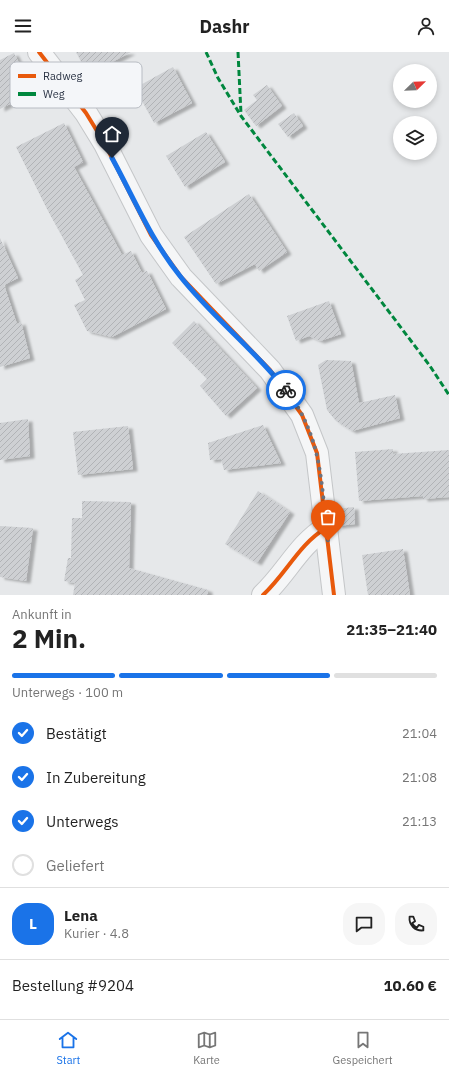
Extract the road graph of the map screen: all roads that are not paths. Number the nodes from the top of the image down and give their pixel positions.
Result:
1 (39, 52) edge
2 (47, 62) edge
3 (82, 108) edge
4 (326, 528) junction
5 (263, 595) edge
6 (334, 595) edge

1 - 2 street
3 - 4 street
4 - 5 street
4 - 6 street

